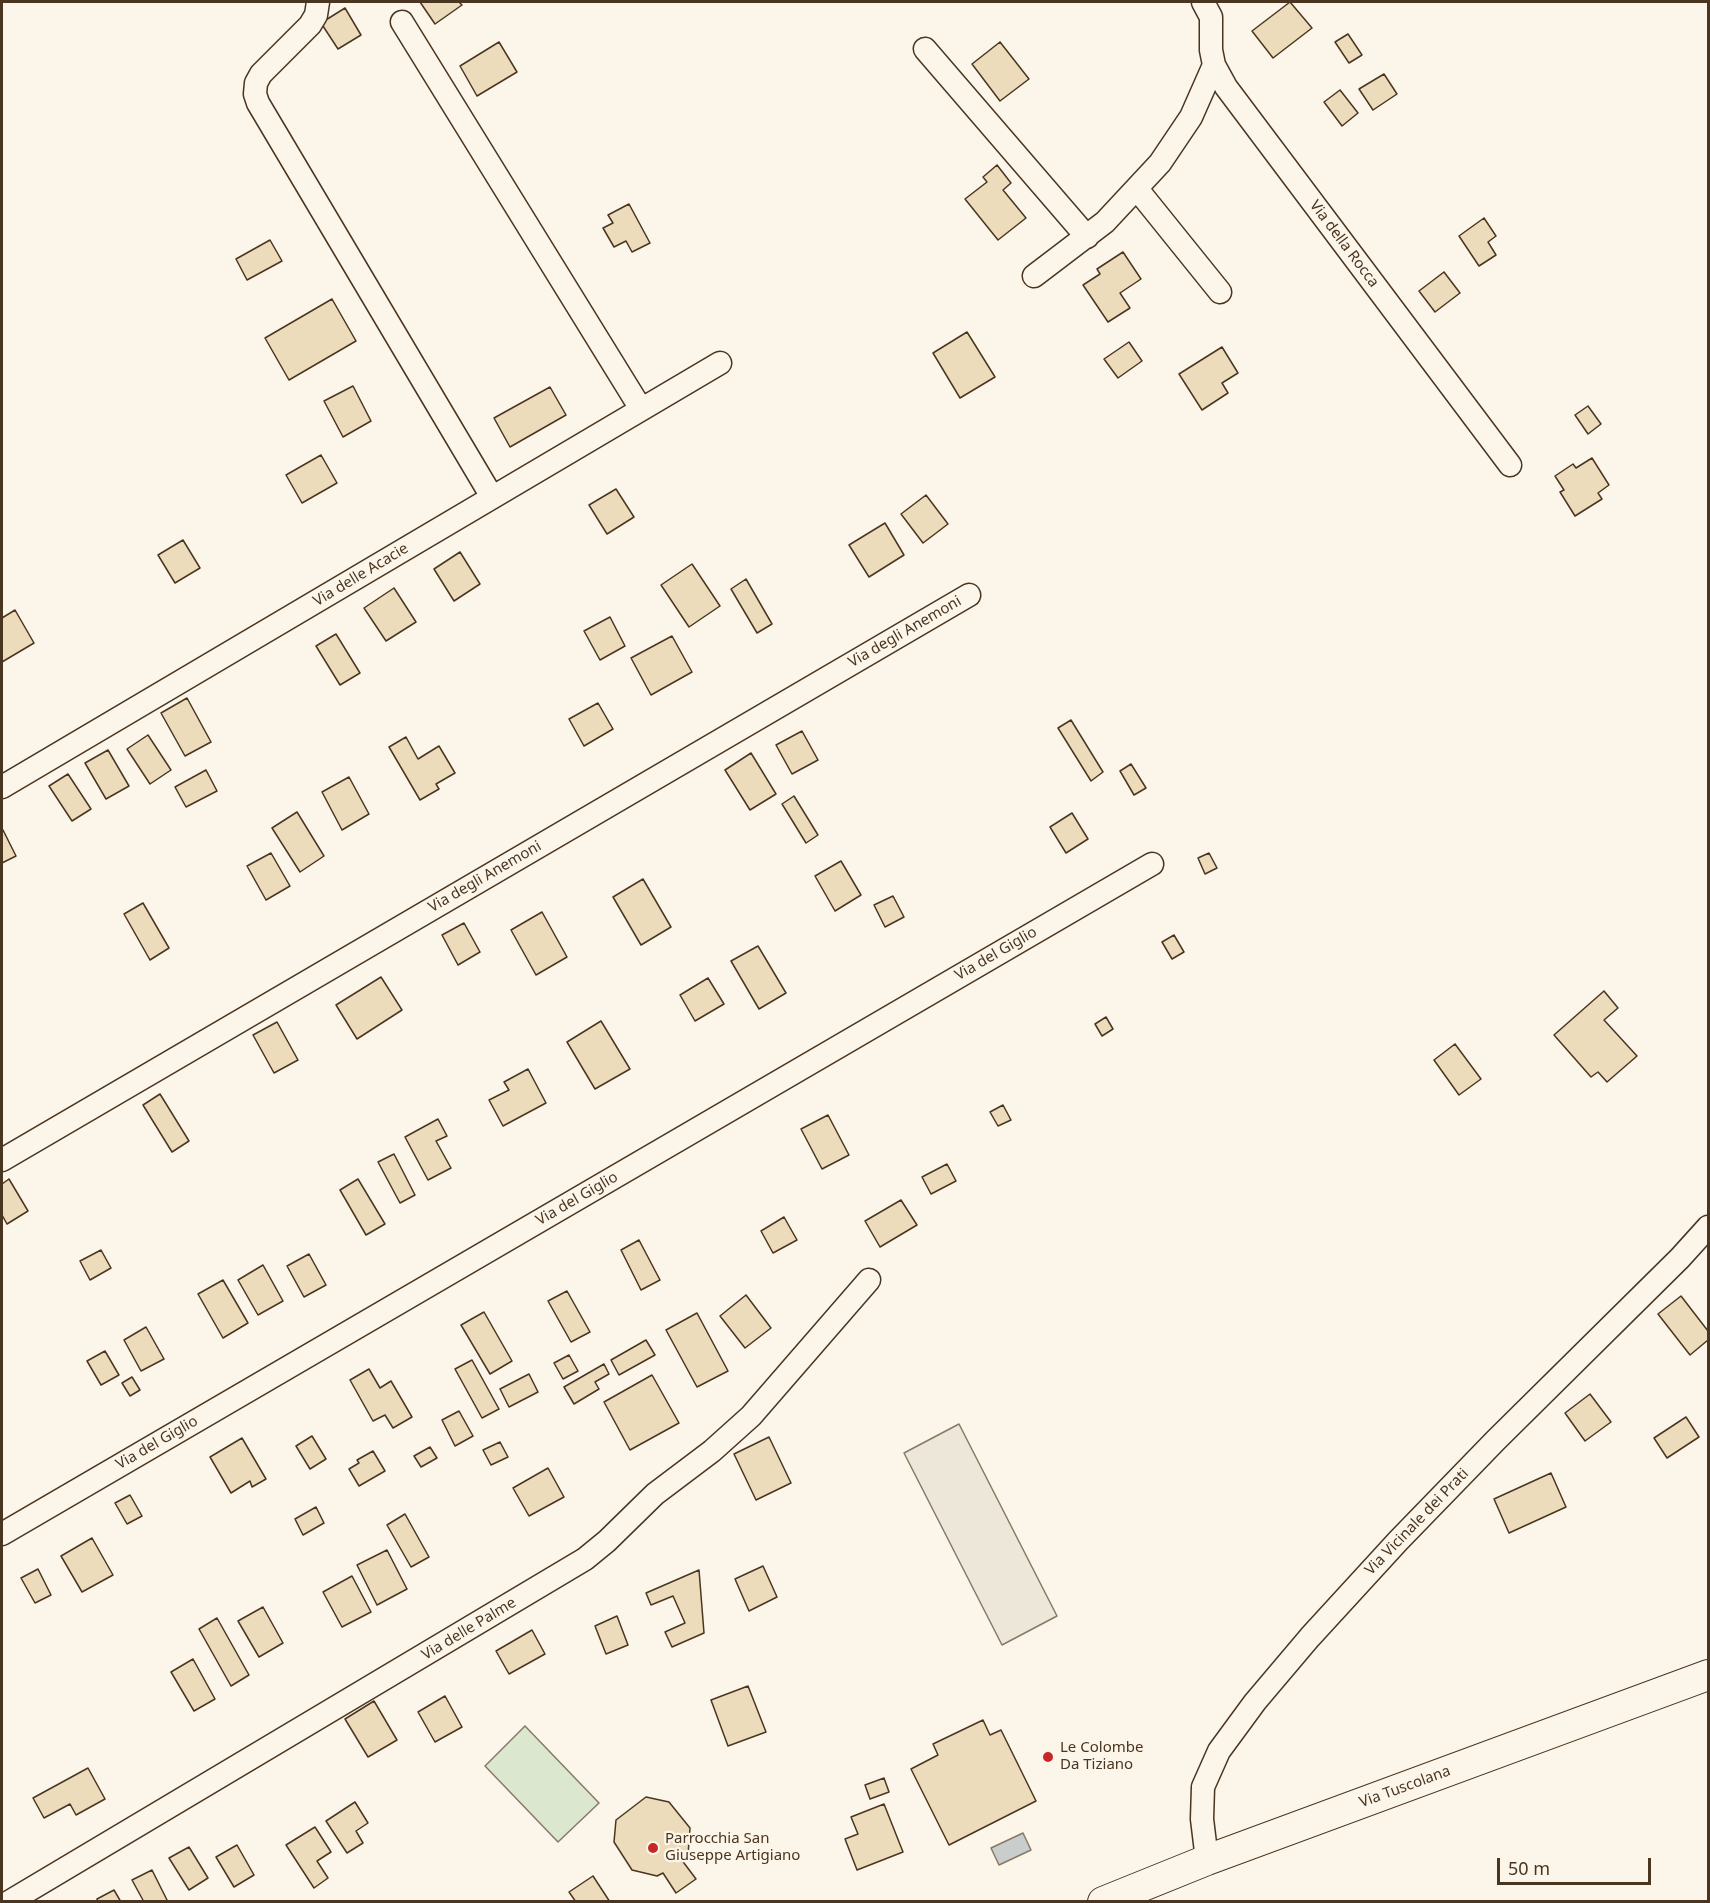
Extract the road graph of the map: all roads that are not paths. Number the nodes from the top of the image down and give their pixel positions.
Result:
1 (318, 2) edge
2 (1211, 4) edge
3 (402, 22) dead end
4 (925, 49) dead end
5 (1214, 64) junction
6 (1137, 189) junction
7 (1087, 237) junction
8 (1034, 276) dead end
9 (1220, 292) dead end
10 (720, 363) dead end
11 (641, 409) junction
12 (1510, 465) dead end
13 (492, 497) junction
14 (969, 595) dead end
15 (2, 786) edge
16 (1152, 864) dead end
17 (2, 1160) edge
18 (1708, 1227) edge
19 (869, 1280) dead end
20 (2, 1534) edge
21 (1708, 1675) edge
22 (1207, 1860) junction
23 (9, 1902) edge
24 (1102, 1902) edge

1 - 13 street
2 - 5 street, Via della Rocca
3 - 11 street
4 - 7 street
5 - 6 street
5 - 12 street, Via della Rocca
6 - 7 street
6 - 9 street
7 - 8 street
10 - 11 street, Via delle Acacie
11 - 13 street, Via delle Acacie
13 - 15 street, Via delle Acacie
14 - 17 street, Via degli Anemoni
16 - 20 street, Via del Giglio
18 - 22 street, Via Vicinale dei Prati
19 - 23 street, Via delle Palme
21 - 22 main road, Via Tuscolana
22 - 24 main road, Via Tuscolana

